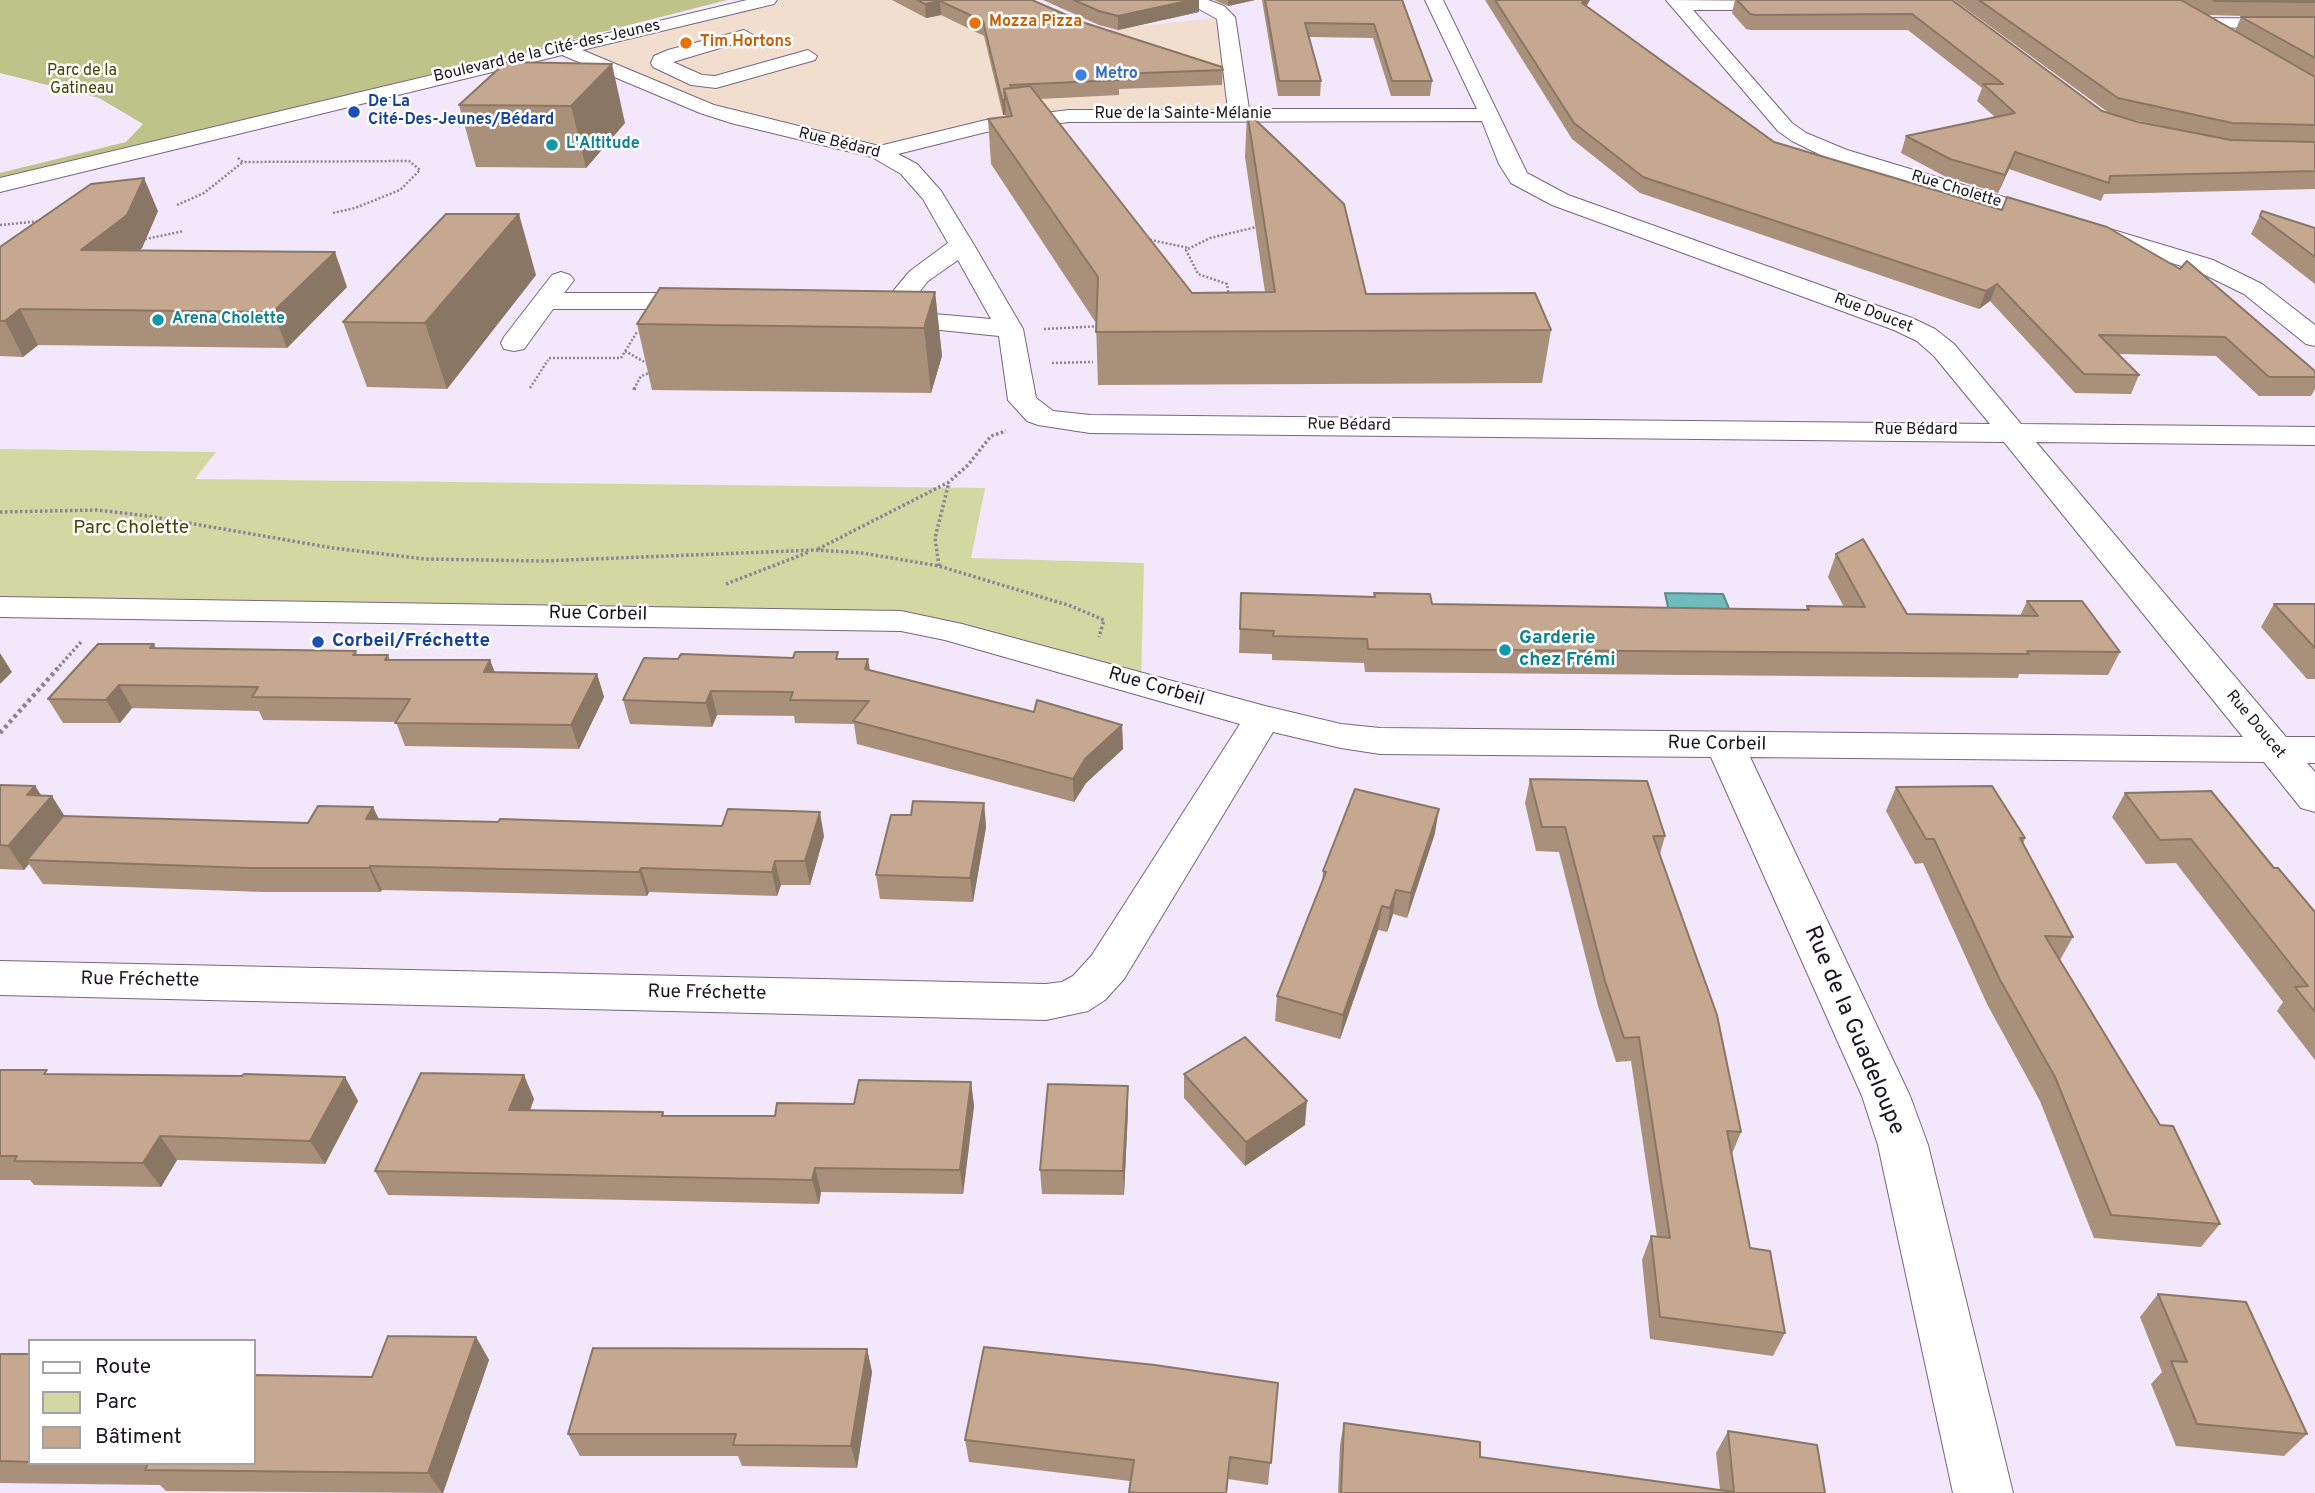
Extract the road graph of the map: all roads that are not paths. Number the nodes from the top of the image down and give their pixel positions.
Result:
1 (768, 0) edge
2 (1192, 0) edge
3 (1434, 0) edge
4 (1677, 2) edge
5 (1810, 5) edge
6 (2315, 24) edge
7 (744, 36) dead end
8 (2237, 43) edge
9 (561, 48) junction
10 (808, 56) dead end
11 (1238, 114) junction
12 (1490, 115) junction
13 (879, 152) junction
14 (0, 185) edge
15 (962, 245) junction
16 (562, 278) dead end
17 (547, 301) junction
18 (729, 302) edge
19 (1010, 329) junction
20 (2315, 338) edge
21 (514, 343) dead end
22 (2013, 431) junction
23 (2315, 436) edge
24 (0, 607) edge
25 (1263, 718) junction
26 (1725, 746) junction
27 (2276, 750) junction
28 (2315, 750) edge
29 (2315, 798) edge
30 (0, 978) edge
31 (1983, 1493) edge

1 - 9 street, Boulevard de la Cité-des-Jeunes
2 - 11 street
3 - 12 street, Rue Doucet
4 - 5 street
4 - 20 street, Rue Cholette
6 - 8 street
7 - 10 street
9 - 13 street, Rue Bédard
9 - 14 street, Boulevard de la Cité-des-Jeunes
11 - 12 street, Rue de la Sainte-Mélanie
11 - 13 street, Rue de la Sainte-Mélanie
12 - 22 street, Rue Doucet
13 - 15 street, Rue Bédard
15 - 19 street, Rue Bédard
15 - 19 street
16 - 17 street
17 - 18 street
17 - 21 street
19 - 22 street, Rue Bédard
22 - 23 street, Rue Bédard
22 - 27 street, Rue Doucet
24 - 25 street, Rue Corbeil
25 - 26 street, Rue Corbeil
25 - 30 street, Rue Fréchette
26 - 27 street, Rue Corbeil
26 - 31 street, Rue de la Guadeloupe
27 - 28 street, Rue Corbeil
27 - 29 street, Rue Doucet

